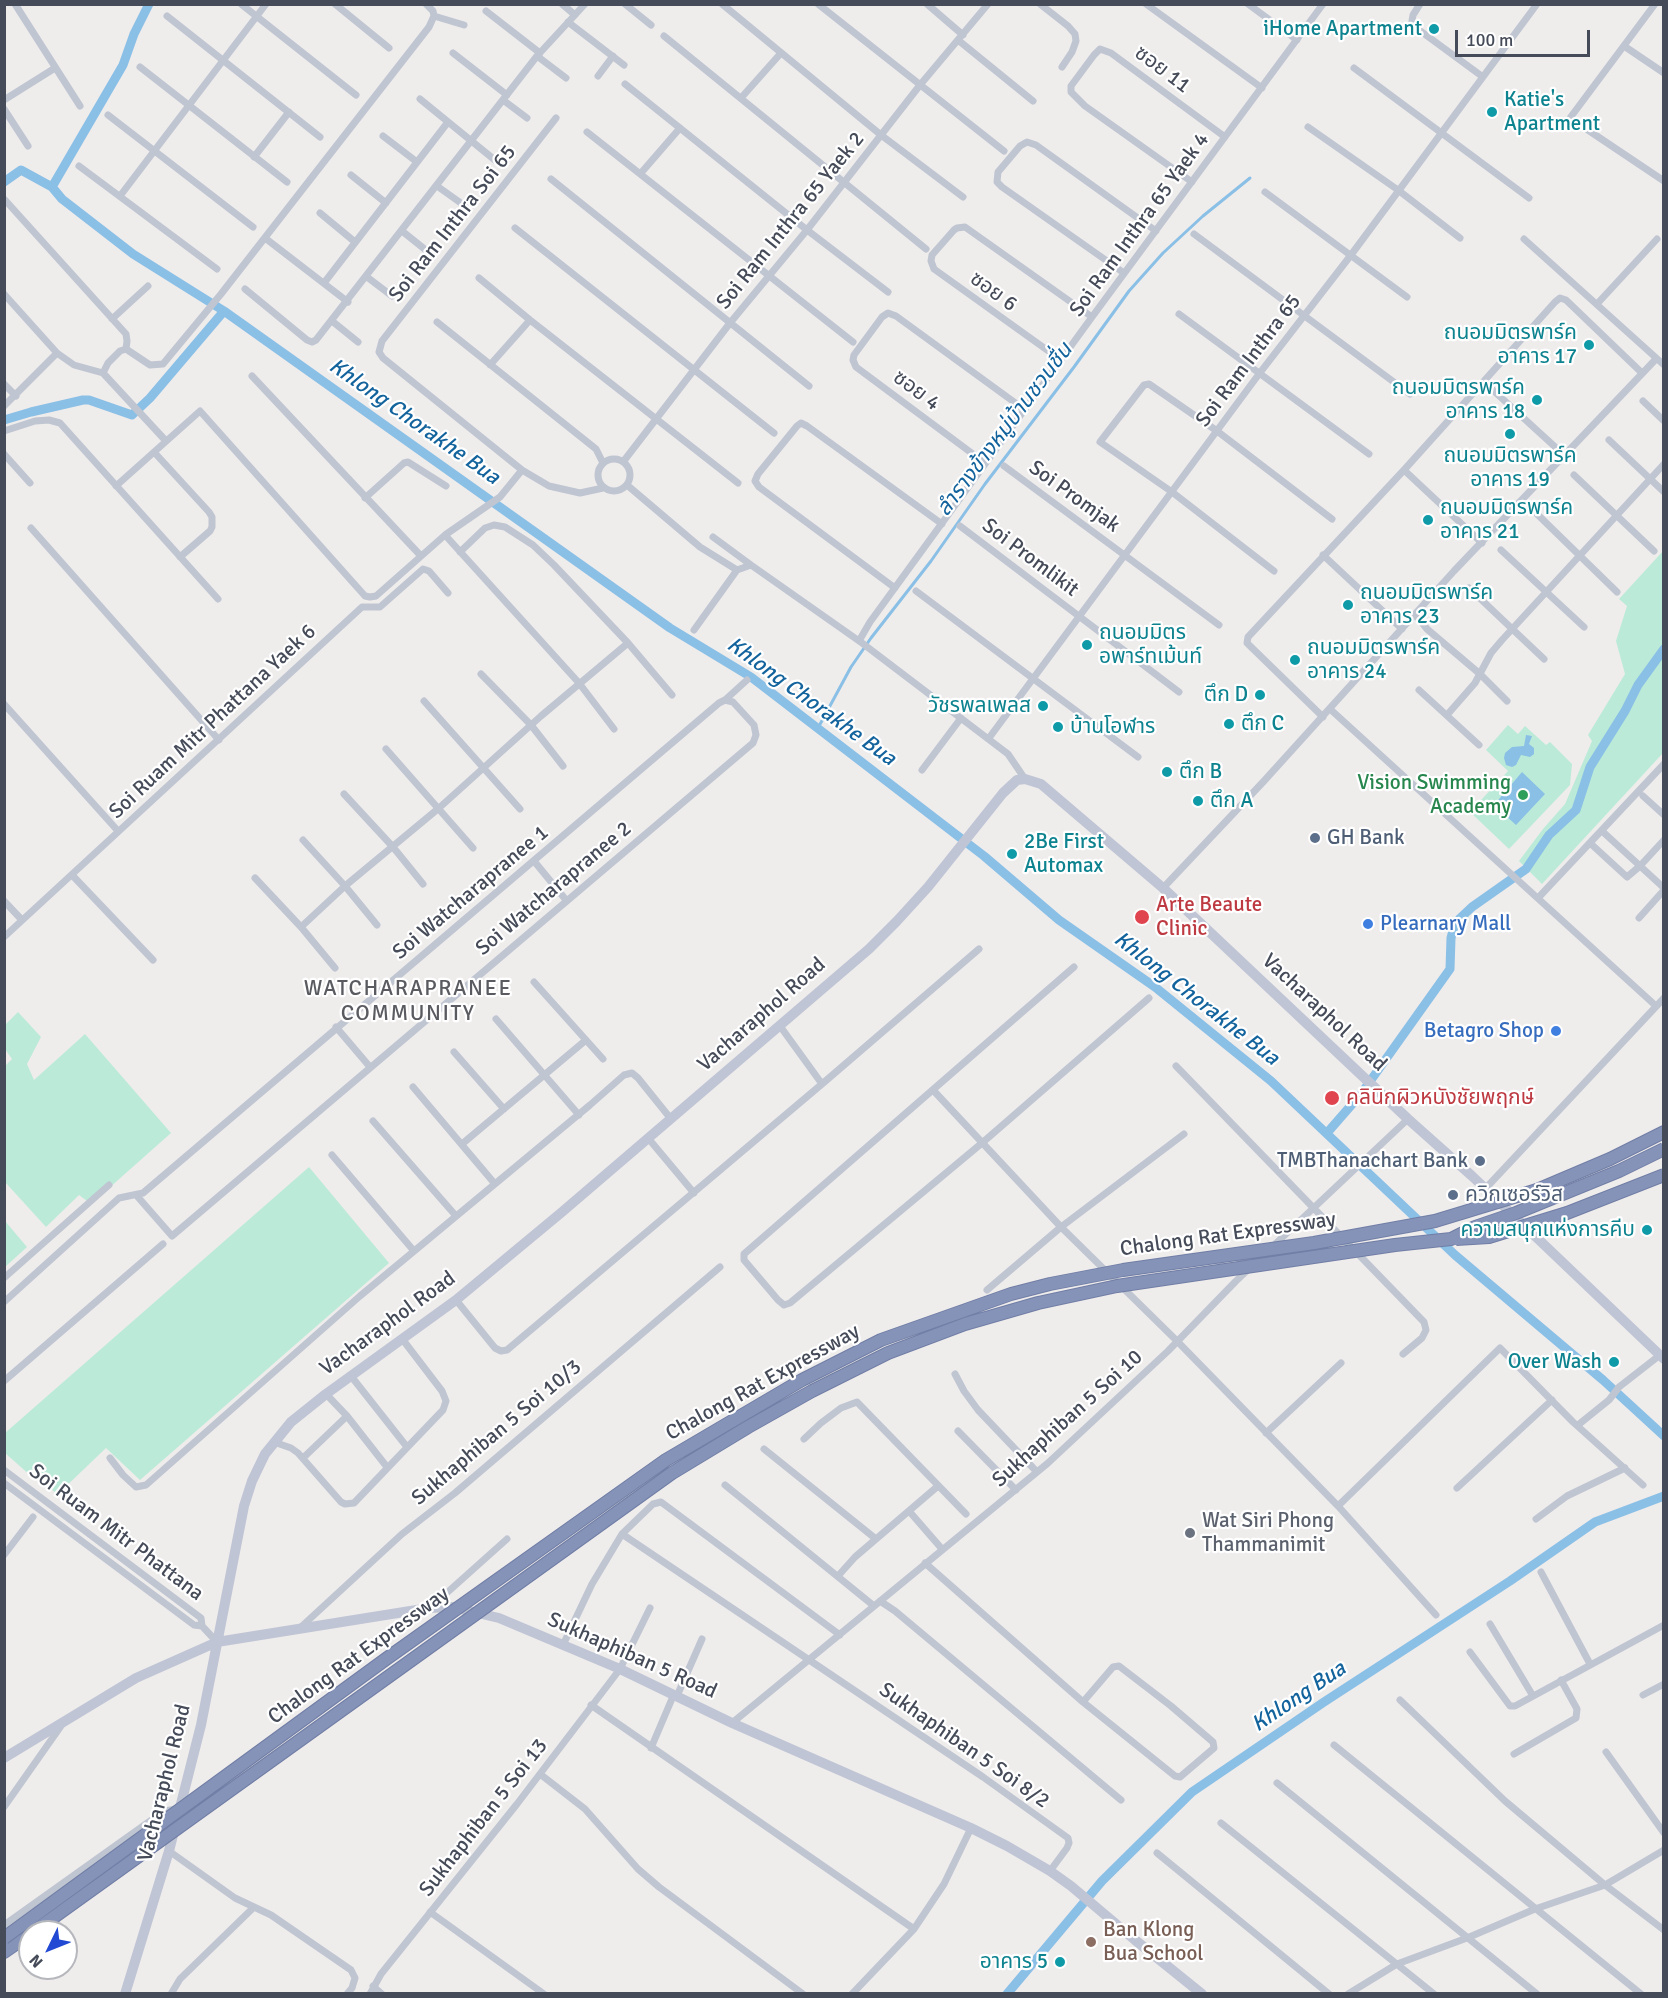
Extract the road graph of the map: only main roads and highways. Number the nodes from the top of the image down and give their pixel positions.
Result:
1 (1664, 1132) edge
2 (1664, 1149) edge
3 (1664, 1175) edge
4 (1451, 1239) junction
5 (1662, 1357) edge
6 (217, 1642) junction
7 (4, 1758) edge
8 (49, 1920) edge
9 (4, 1938) edge
10 (18, 1942) edge
11 (4, 1952) edge
12 (125, 1994) edge
13 (1202, 1994) edge

1 - 9 highway, Chalong Rat Expressway, bridge
2 - 4 highway, Chalong Rat Expressway, bridge
3 - 4 highway, bridge
4 - 8 highway, Chalong Rat Expressway, bridge
5 - 6 main road, Vacharaphol Road
6 - 7 main road, Sukhaphiban 5 Road
6 - 12 main road, Vacharaphol Road
6 - 13 main road, Sukhaphiban 5 Road
10 - 11 highway, Chalong Rat Expressway

